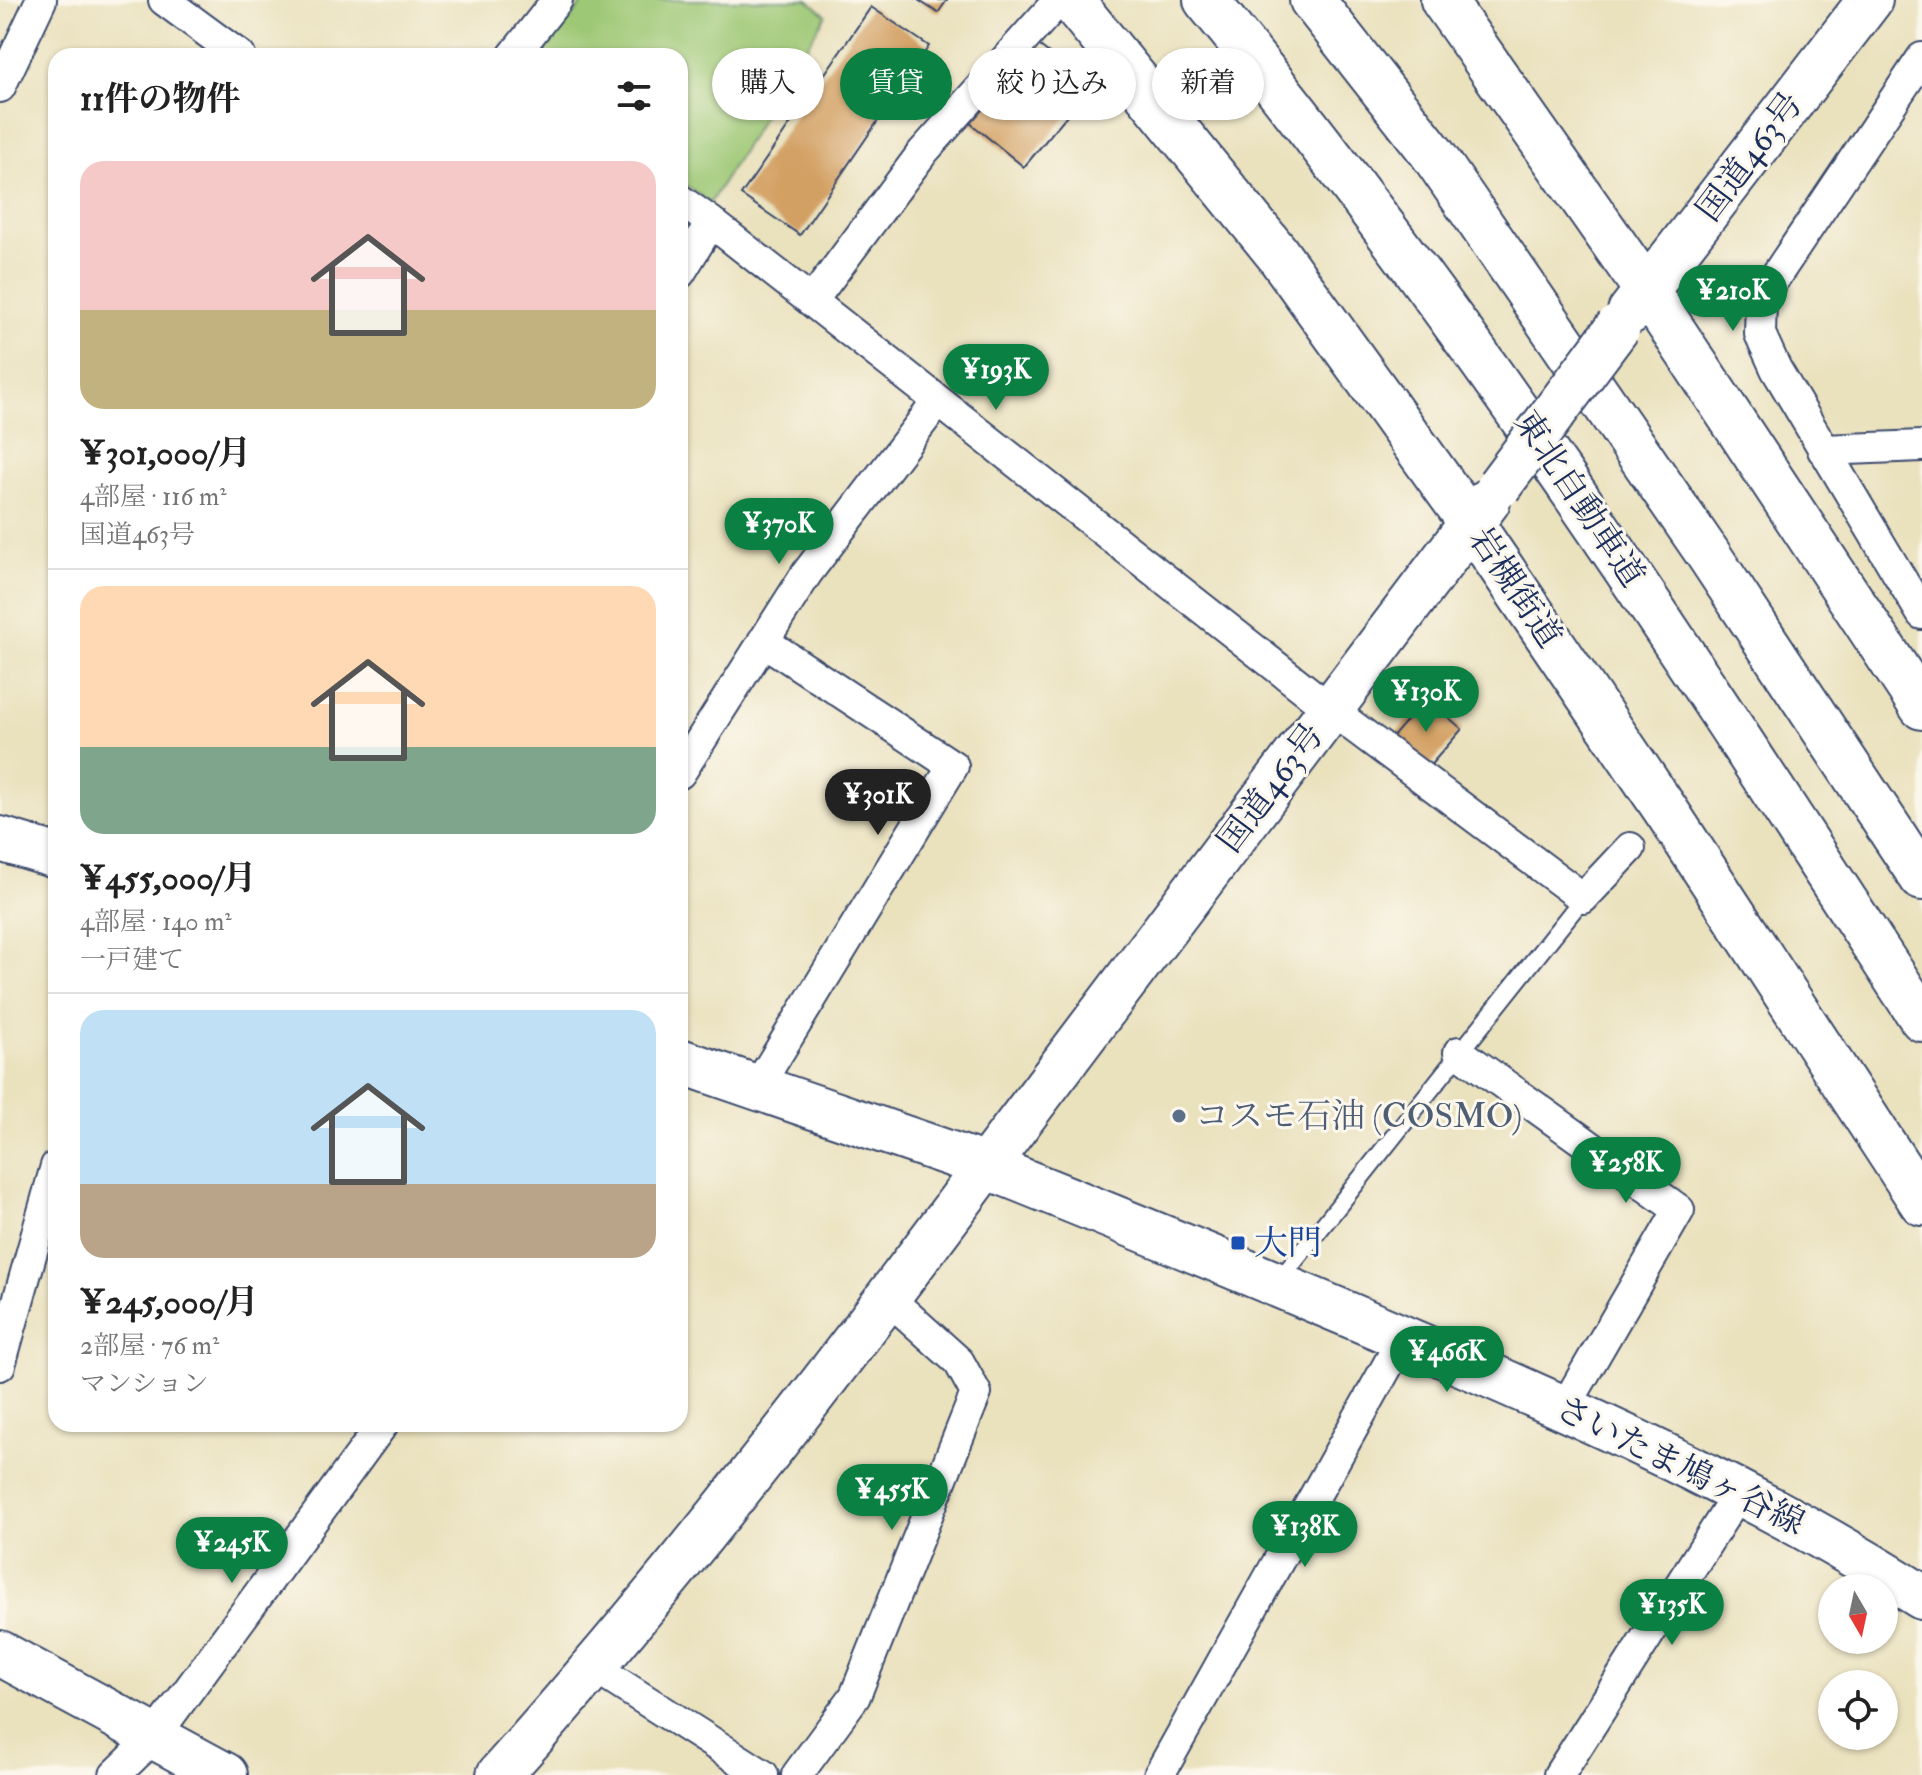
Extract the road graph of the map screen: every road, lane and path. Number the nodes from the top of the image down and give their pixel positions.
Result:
1 (41, 0) edge
2 (164, 0) edge
3 (557, 0) edge
4 (1059, 0) edge
5 (1071, 0) edge
6 (1206, 0) edge
7 (1312, 0) edge
8 (1870, 0) edge
9 (1456, 6) edge
10 (229, 48) edge
11 (519, 48) edge
12 (1922, 58) edge
13 (0, 87) edge
14 (688, 206) edge
15 (711, 222) junction
16 (688, 260) edge
17 (1647, 291) junction
18 (812, 301) junction
19 (938, 401) junction
20 (1922, 446) edge
21 (1823, 450) junction
22 (1471, 523) junction
23 (1922, 614) edge
24 (763, 641) junction
25 (1922, 707) edge
26 (1330, 709) junction
27 (688, 760) edge
28 (0, 839) edge
29 (1630, 848) dead end
30 (48, 854) edge
31 (1922, 878) edge
32 (1583, 898) junction
33 (1922, 1019) edge
34 (1459, 1052) junction
35 (688, 1064) edge
36 (758, 1086) junction
37 (986, 1166) junction
38 (1922, 1203) edge
39 (46, 1242) edge
40 (1277, 1283) junction
41 (888, 1298) junction
42 (1403, 1338) junction
43 (0, 1365) edge
44 (1565, 1407) junction
45 (366, 1432) edge
46 (1740, 1491) junction
47 (1922, 1597) edge
48 (0, 1653) edge
49 (595, 1668) junction
50 (155, 1736) junction
51 (1170, 1771) edge
52 (115, 1775) edge
53 (225, 1775) edge
54 (499, 1775) edge
55 (763, 1775) edge
56 (797, 1775) edge
57 (1559, 1775) edge

1 - 13 street
2 - 10 street
3 - 11 street
4 - 18 street
5 - 22 main road, 岩槻街道
6 - 33 main road, 東北自動車道
7 - 31 main road
8 - 17 main road, 国道463号
9 - 17 main road
12 - 21 street
14 - 15 street
15 - 16 street
15 - 18 street
17 - 22 main road, 国道463号, bridge
17 - 25 main road
18 - 19 street
19 - 24 street
19 - 26 street
20 - 21 street
21 - 23 street
22 - 26 main road, 国道463号
22 - 38 main road, 岩槻街道
24 - 27 street
24 - 36 street
26 - 32 street
26 - 37 main road, 国道463号
28 - 30 main road
29 - 32 street
32 - 34 lane
34 - 40 lane
34 - 44 street
35 - 36 main road
36 - 37 main road
37 - 40 main road, さいたま鳩ヶ谷線
37 - 41 main road, 国道463号
39 - 43 street
40 - 42 main road, さいたま鳩ヶ谷線
41 - 49 main road, 国道463号
41 - 56 street
42 - 44 main road, さいたま鳩ヶ谷線
42 - 51 street
44 - 46 main road, さいたま鳩ヶ谷線
45 - 50 street
46 - 47 main road, さいたま鳩ヶ谷線
46 - 57 street
48 - 50 main road
49 - 54 main road, 国道463号
49 - 55 street
50 - 52 street
50 - 53 main road

